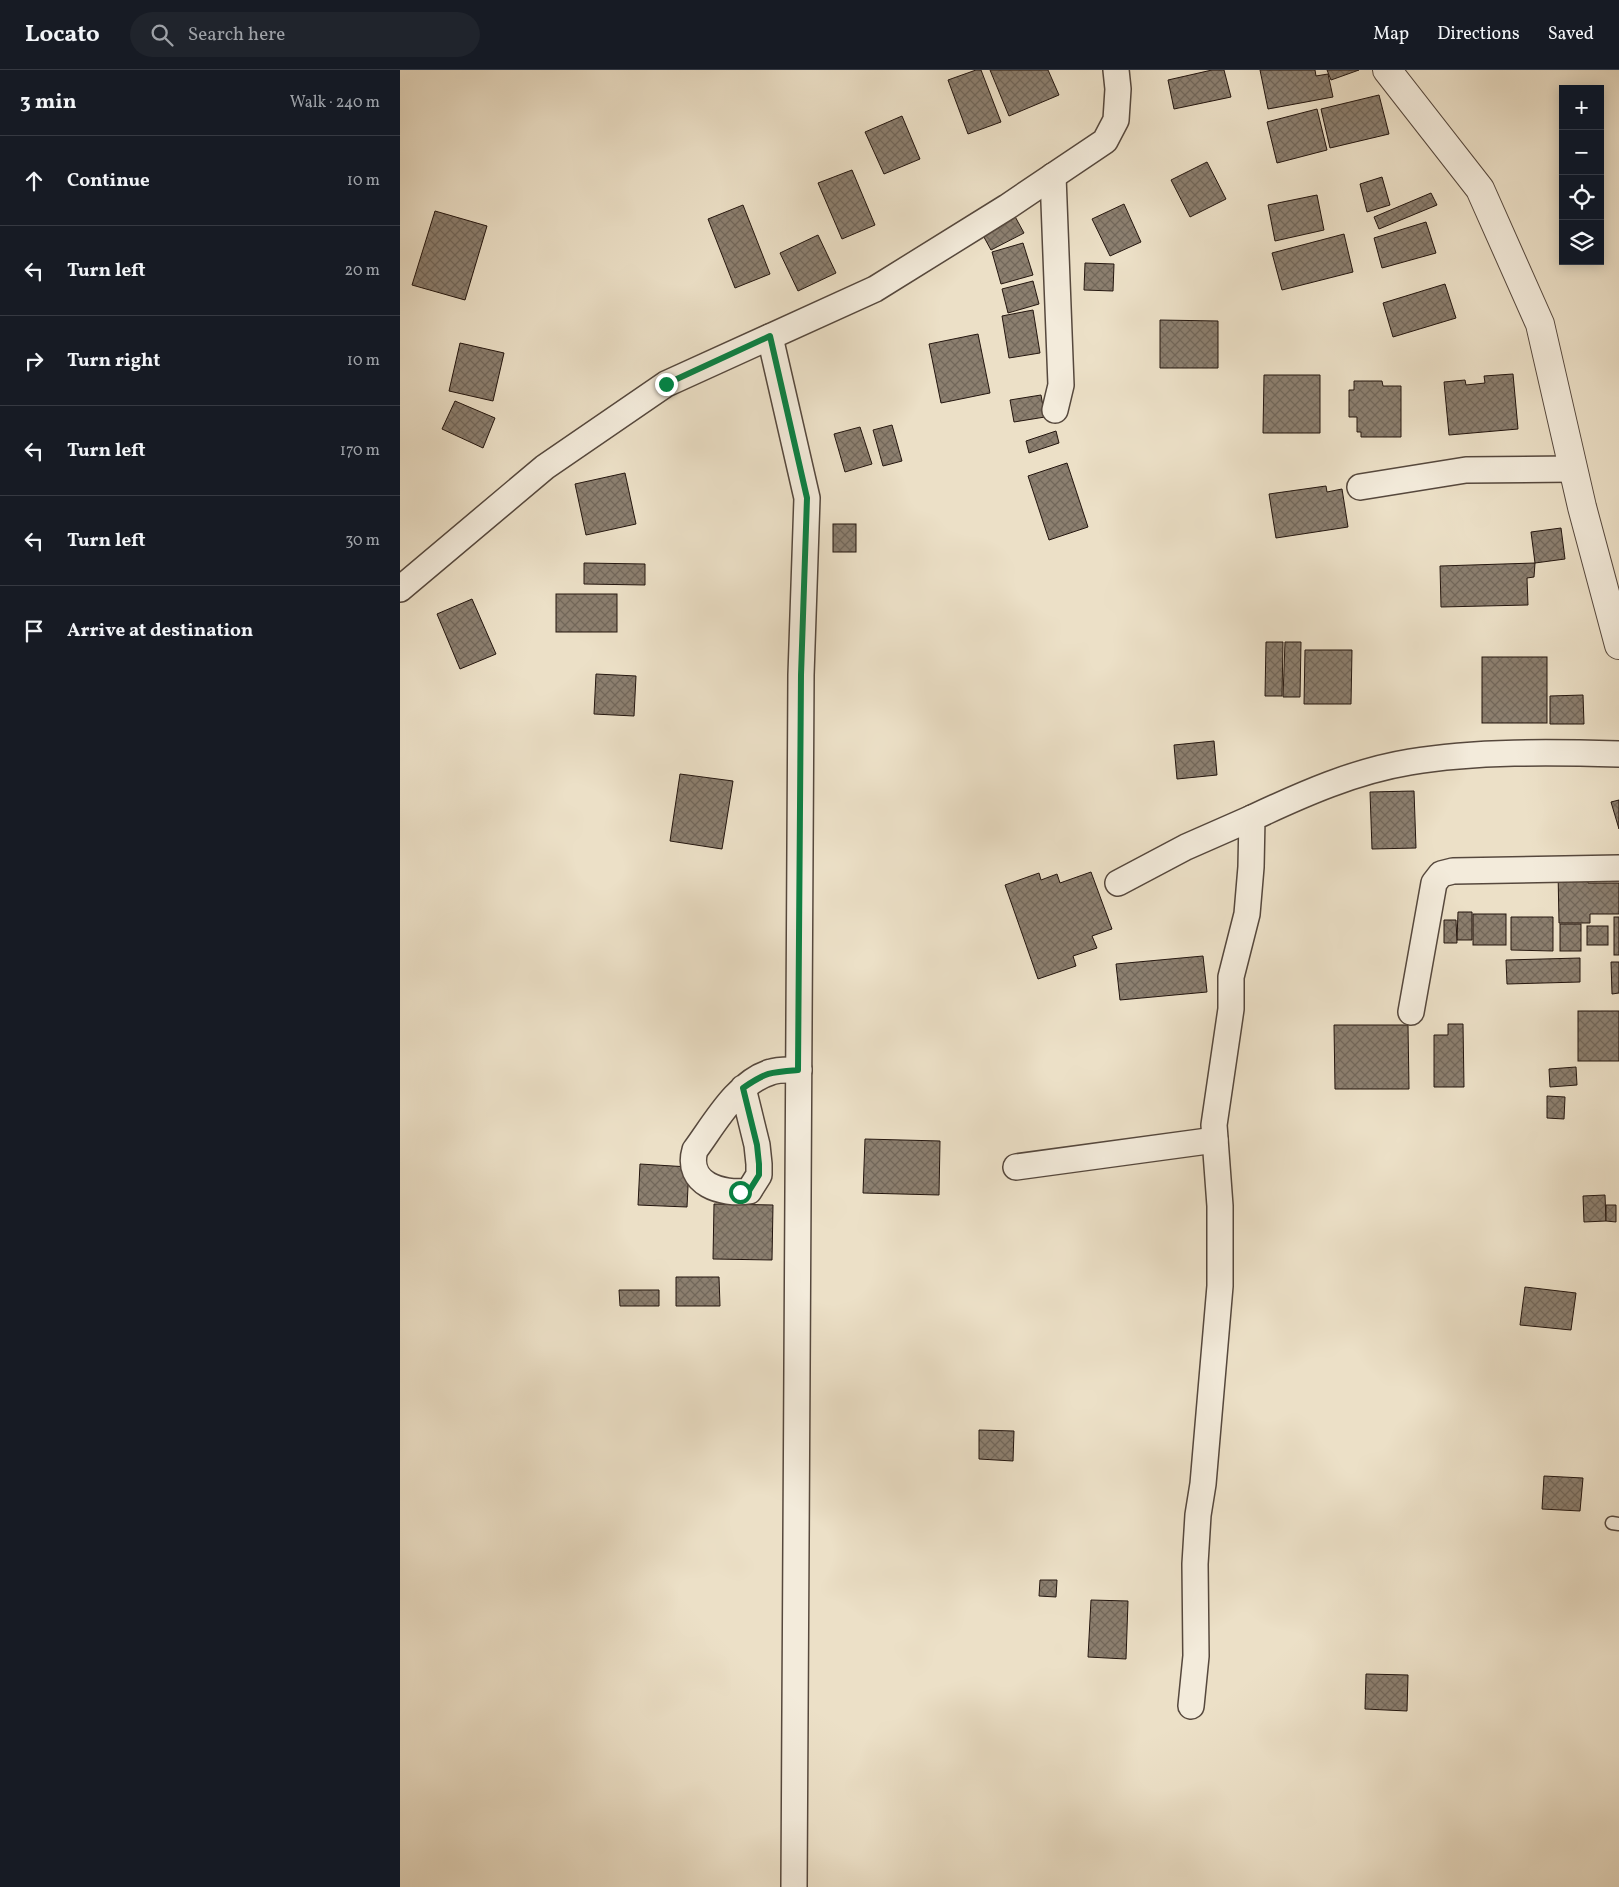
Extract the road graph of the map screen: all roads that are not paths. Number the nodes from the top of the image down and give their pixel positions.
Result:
1 (1116, 70) edge
2 (1387, 70) edge
3 (1053, 176) junction
4 (770, 336) junction
5 (1055, 410) dead end
6 (1573, 469) junction
7 (1360, 487) dead end
8 (400, 589) edge
9 (1619, 645) edge
10 (1619, 754) edge
11 (1252, 818) junction
12 (1619, 868) edge
13 (1118, 883) dead end
14 (1411, 1012) dead end
15 (798, 1070) junction
16 (743, 1088) dead end
17 (1215, 1140) junction
18 (1016, 1168) dead end
19 (1191, 1706) dead end
20 (794, 1887) edge

1 - 3 street
2 - 6 street
3 - 4 street
3 - 5 street
4 - 8 street
4 - 15 street
6 - 7 street
6 - 9 street
10 - 11 street
11 - 13 street
11 - 17 street
12 - 14 street
15 - 16 street
15 - 20 street
17 - 18 street
17 - 19 street

